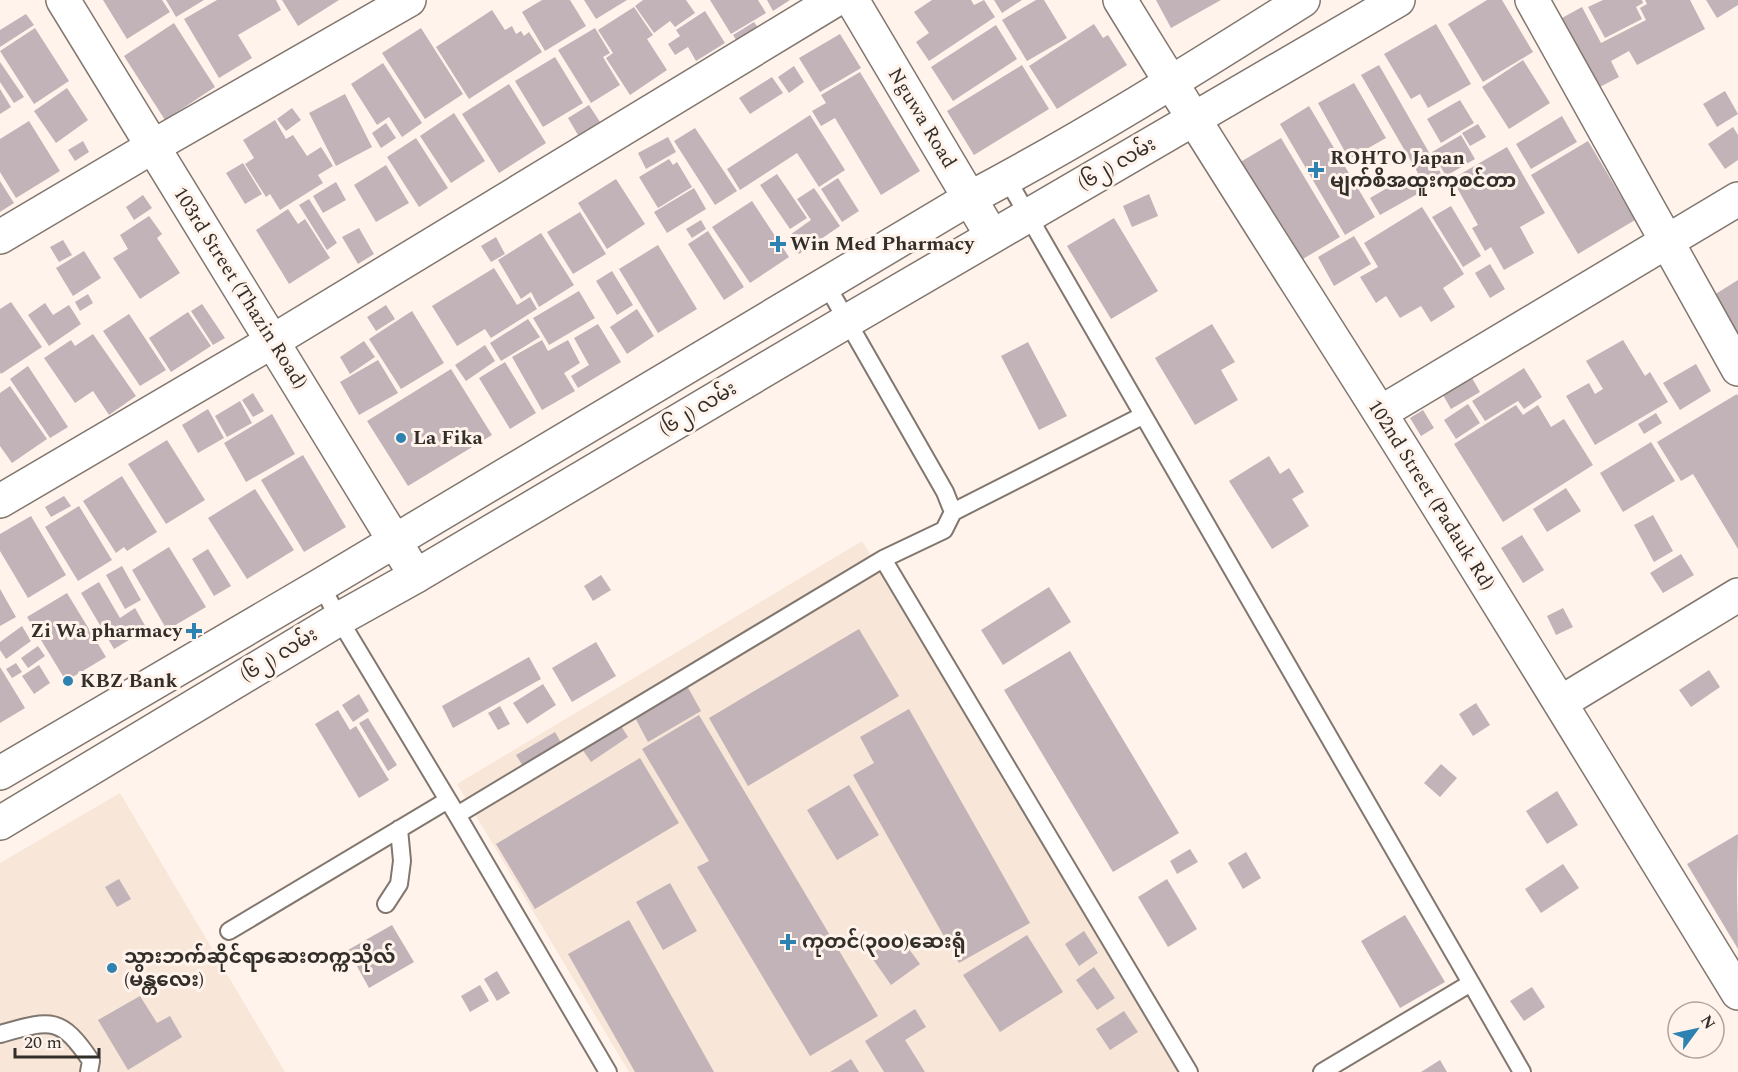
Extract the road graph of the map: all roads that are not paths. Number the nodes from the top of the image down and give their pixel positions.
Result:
1 (63, 0) edge
2 (409, 0) edge
3 (836, 0) edge
4 (852, 0) edge
5 (1120, 0) edge
6 (1303, 0) edge
7 (1398, 0) edge
8 (1532, 0) edge
9 (1171, 83) junction
10 (1194, 120) junction
11 (152, 147) junction
12 (1007, 179) junction
13 (970, 198) junction
14 (1738, 199) edge
15 (1028, 217) junction
16 (993, 236) junction
17 (0, 237) edge
18 (1666, 242) junction
19 (826, 284) junction
20 (849, 321) junction
21 (273, 341) junction
22 (1738, 369) edge
23 (1380, 413) junction
24 (1143, 416) junction
25 (0, 501) edge
26 (953, 512) junction
27 (394, 540) junction
28 (883, 559) junction
29 (416, 576) junction
30 (321, 585) junction
31 (1738, 595) edge
32 (339, 619) junction
33 (1560, 703) junction
34 (0, 773) edge
35 (447, 800) junction
36 (457, 815) junction
37 (0, 823) edge
38 (399, 829) junction
39 (386, 904) dead end
40 (229, 931) dead end
41 (1472, 983) junction
42 (1738, 993) edge
43 (0, 1034) edge
44 (89, 1072) edge
45 (608, 1072) edge
46 (1189, 1072) edge
47 (1322, 1072) edge
48 (1522, 1072) edge

1 - 11 street, 103rd Street (Thazin Road)
2 - 11 street
3 - 21 street
4 - 13 street, Nguwa Road
5 - 9 street, 102nd Street (Padauk Rd)
6 - 9 street, (၆၂) လမ်း
7 - 10 street, (၆၂) လမ်း
8 - 18 street
9 - 10 street, 102nd Street (Padauk Rd)
9 - 12 street, (၆၂) လမ်း
10 - 15 street, (၆၂) လမ်း
10 - 23 street, 102nd Street (Padauk Rd)
11 - 17 street
11 - 21 street, 103rd Street (Thazin Road)
12 - 13 street, (၆၂) လမ်း
12 - 15 lane
13 - 16 street, Nguwa Road
13 - 19 street, (၆၂) လမ်း
14 - 18 street
15 - 16 street, (၆၂) လမ်း
15 - 24 lane
16 - 20 street, (၆၂) လမ်း
18 - 22 street
18 - 23 street
19 - 20 lane
19 - 27 street, (၆၂) လမ်း
20 - 26 lane
20 - 29 street, (၆၂) လမ်း
21 - 25 street
21 - 27 street, 103rd Street (Thazin Road)
23 - 33 street, 102nd Street (Padauk Rd)
24 - 26 lane
24 - 41 lane
26 - 28 lane
27 - 29 street, 103rd Street (Thazin Road)
27 - 30 street, (၆၂) လမ်း
28 - 36 lane
28 - 46 lane
29 - 32 street, (၆၂) လမ်း
30 - 32 lane
30 - 34 street, (၆၂) လမ်း
31 - 33 street
32 - 35 lane
32 - 37 street, (၆၂) လမ်း
33 - 42 street, 102nd Street (Padauk Rd)
35 - 36 lane
35 - 38 lane
36 - 45 lane
38 - 39 lane
38 - 40 lane
41 - 47 lane
41 - 48 lane
43 - 44 lane

